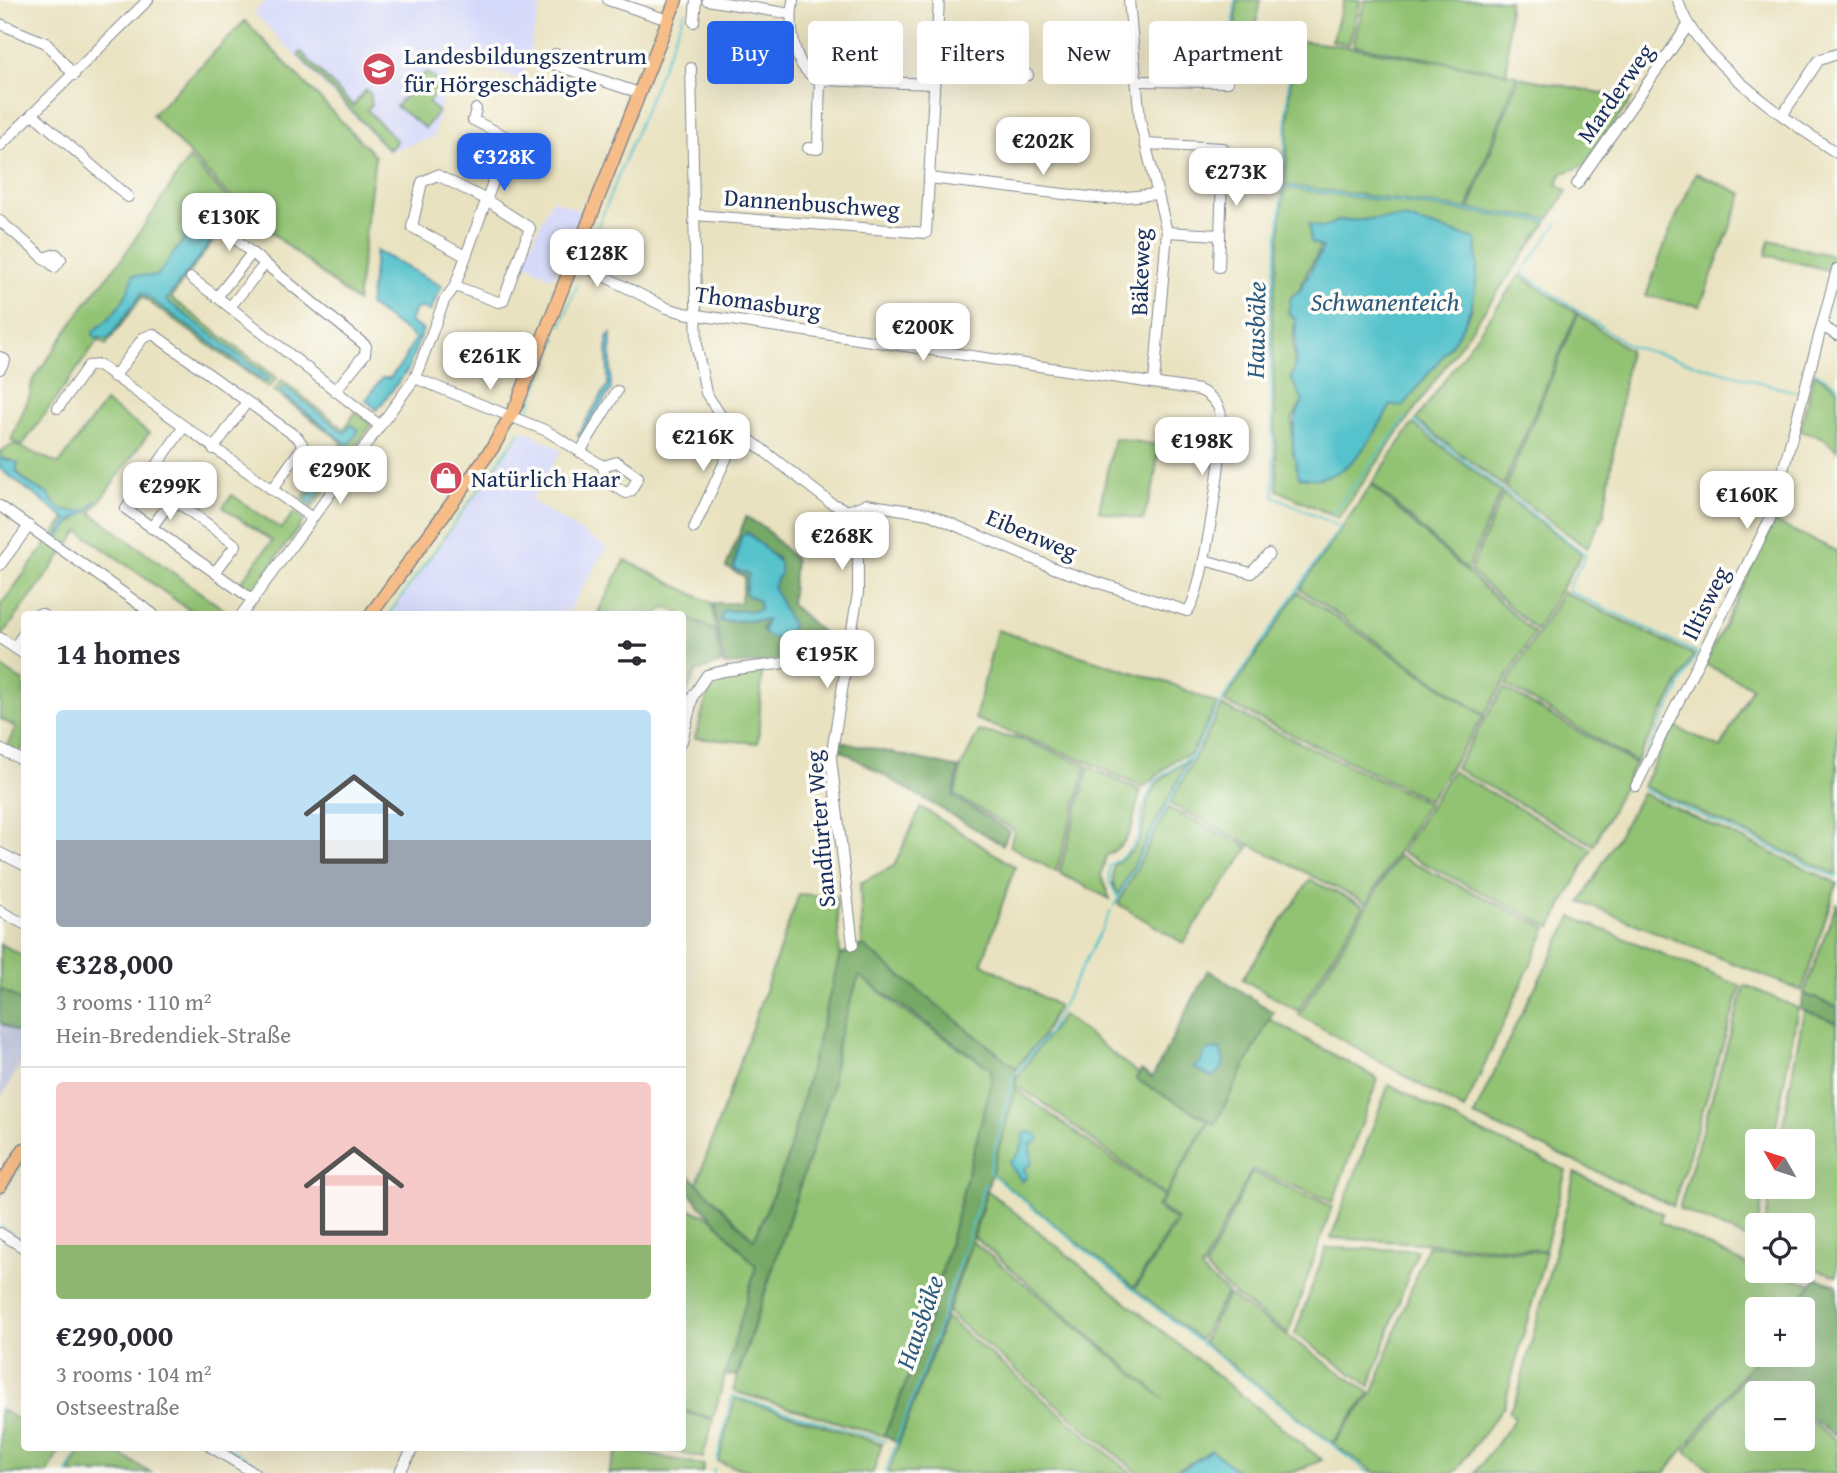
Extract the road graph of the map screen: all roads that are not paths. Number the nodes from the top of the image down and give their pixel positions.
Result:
1 (148, 0) edge
2 (608, 0) edge
3 (676, 0) edge
4 (696, 0) edge
5 (707, 0) edge
6 (793, 0) edge
7 (939, 0) edge
8 (1129, 0) edge
9 (1678, 0) edge
10 (791, 14) junction
11 (668, 20) junction
12 (937, 21) edge
13 (694, 22) dead end
14 (0, 24) edge
15 (1687, 26) junction
16 (1837, 54) edge
17 (691, 68) dead end
18 (570, 70) dead end
19 (74, 75) junction
20 (808, 76) edge
21 (1138, 81) junction
22 (1149, 81) edge
23 (820, 84) edge
24 (934, 84) edge
25 (639, 93) junction
26 (477, 109) dead end
27 (33, 114) junction
28 (1783, 114) junction
29 (1145, 144) junction
30 (0, 146) edge
31 (808, 148) dead end
32 (1837, 153) edge
33 (929, 178) junction
34 (1577, 184) dead end
35 (1157, 194) junction
36 (128, 197) dead end
37 (485, 199) junction
38 (695, 215) junction
39 (0, 221) edge
40 (225, 230) dead end
41 (1167, 232) junction
42 (1219, 235) junction
43 (253, 253) junction
44 (465, 256) junction
45 (43, 258) dead end
46 (574, 261) junction
47 (265, 264) junction
48 (1219, 267) dead end
49 (1837, 269) edge
50 (191, 278) dead end
51 (455, 286) junction
52 (217, 297) junction
53 (230, 307) junction
54 (697, 314) junction
55 (1822, 326) junction
56 (1837, 335) edge
57 (0, 357) edge
58 (0, 369) edge
59 (114, 377) junction
60 (415, 378) junction
61 (1154, 383) junction
62 (335, 391) junction
63 (617, 391) dead end
64 (247, 402) junction
65 (58, 408) dead end
66 (511, 416) junction
67 (379, 425) junction
68 (183, 428) junction
69 (739, 431) junction
70 (213, 449) junction
71 (580, 452) junction
72 (603, 466) dead end
73 (272, 490) junction
74 (0, 506) edge
75 (848, 511) junction
76 (312, 519) junction
77 (29, 526) junction
78 (151, 528) junction
79 (694, 528) dead end
80 (1269, 554) dead end
81 (1204, 561) junction
82 (0, 565) edge
83 (215, 572) junction
84 (253, 600) junction
85 (1194, 600) joint
86 (149, 611) edge
87 (244, 611) edge
88 (373, 611) edge
89 (852, 632) junction
90 (0, 638) edge
91 (21, 638) edge
92 (15, 647) junction
93 (21, 652) edge
94 (686, 725) edge
95 (0, 749) edge
96 (21, 760) edge
97 (1636, 786) dead end
98 (0, 853) edge
99 (21, 864) edge
100 (0, 911) edge
101 (21, 922) edge
102 (853, 945) dead end
103 (21, 1154) edge
104 (0, 1186) edge
105 (0, 1233) edge
106 (21, 1246) edge
107 (218, 1451) edge
108 (412, 1451) edge
109 (254, 1473) edge
110 (399, 1473) edge

1 - 19 street
2 - 11 street
3 - 11 main road
4 - 13 street
5 - 10 street
6 - 10 street
7 - 12 street
8 - 21 street, Bäkeweg
9 - 15 street
10 - 20 street
11 - 25 main road
14 - 19 street
15 - 28 street
15 - 34 street, Marderweg
16 - 28 street
17 - 38 street
18 - 25 street
19 - 27 street
21 - 22 street
21 - 29 street, Bäkeweg
23 - 31 street
24 - 33 street
25 - 46 main road
26 - 37 street
27 - 30 street
27 - 36 street
28 - 32 street
29 - 35 street, Bäkeweg
29 - 42 street
33 - 35 street
33 - 38 street, Dannenbuschweg
35 - 41 street, Bäkeweg
37 - 44 street
37 - 44 street
37 - 51 street
38 - 54 street
39 - 45 street
40 - 43 street
41 - 42 street
41 - 61 street, Bäkeweg
42 - 48 street
43 - 47 street
43 - 52 street
44 - 51 street
46 - 54 street, Thomasburg
46 - 66 main road
47 - 53 street
47 - 62 street
49 - 55 street, Iltisweg
50 - 52 street
51 - 60 street
52 - 53 street
53 - 62 street
54 - 61 street, Thomasburg
54 - 69 street
55 - 56 street
55 - 97 street, Iltisweg
57 - 58 street
59 - 64 street
59 - 65 street
59 - 68 street
60 - 66 street
60 - 67 street
61 - 81 street, Thomasburg
62 - 67 street
63 - 71 street
64 - 70 street
64 - 73 street
66 - 71 street
66 - 88 main road
67 - 76 street
68 - 70 street
68 - 78 street
69 - 75 street
69 - 79 street
70 - 73 street
71 - 72 street
73 - 76 street
74 - 77 street
75 - 85 street, Eibenweg
75 - 89 street, Sandfurter Weg
76 - 84 street
77 - 82 street
77 - 86 street
78 - 83 street
78 - 83 street
80 - 81 street
81 - 85 street, Thomasburg
83 - 84 street
84 - 87 street
89 - 94 street
89 - 102 street, Sandfurter Weg
90 - 92 street
91 - 92 street
92 - 93 street
95 - 96 street
98 - 99 street
100 - 101 street
103 - 104 main road
105 - 106 street
107 - 109 street
108 - 110 street

